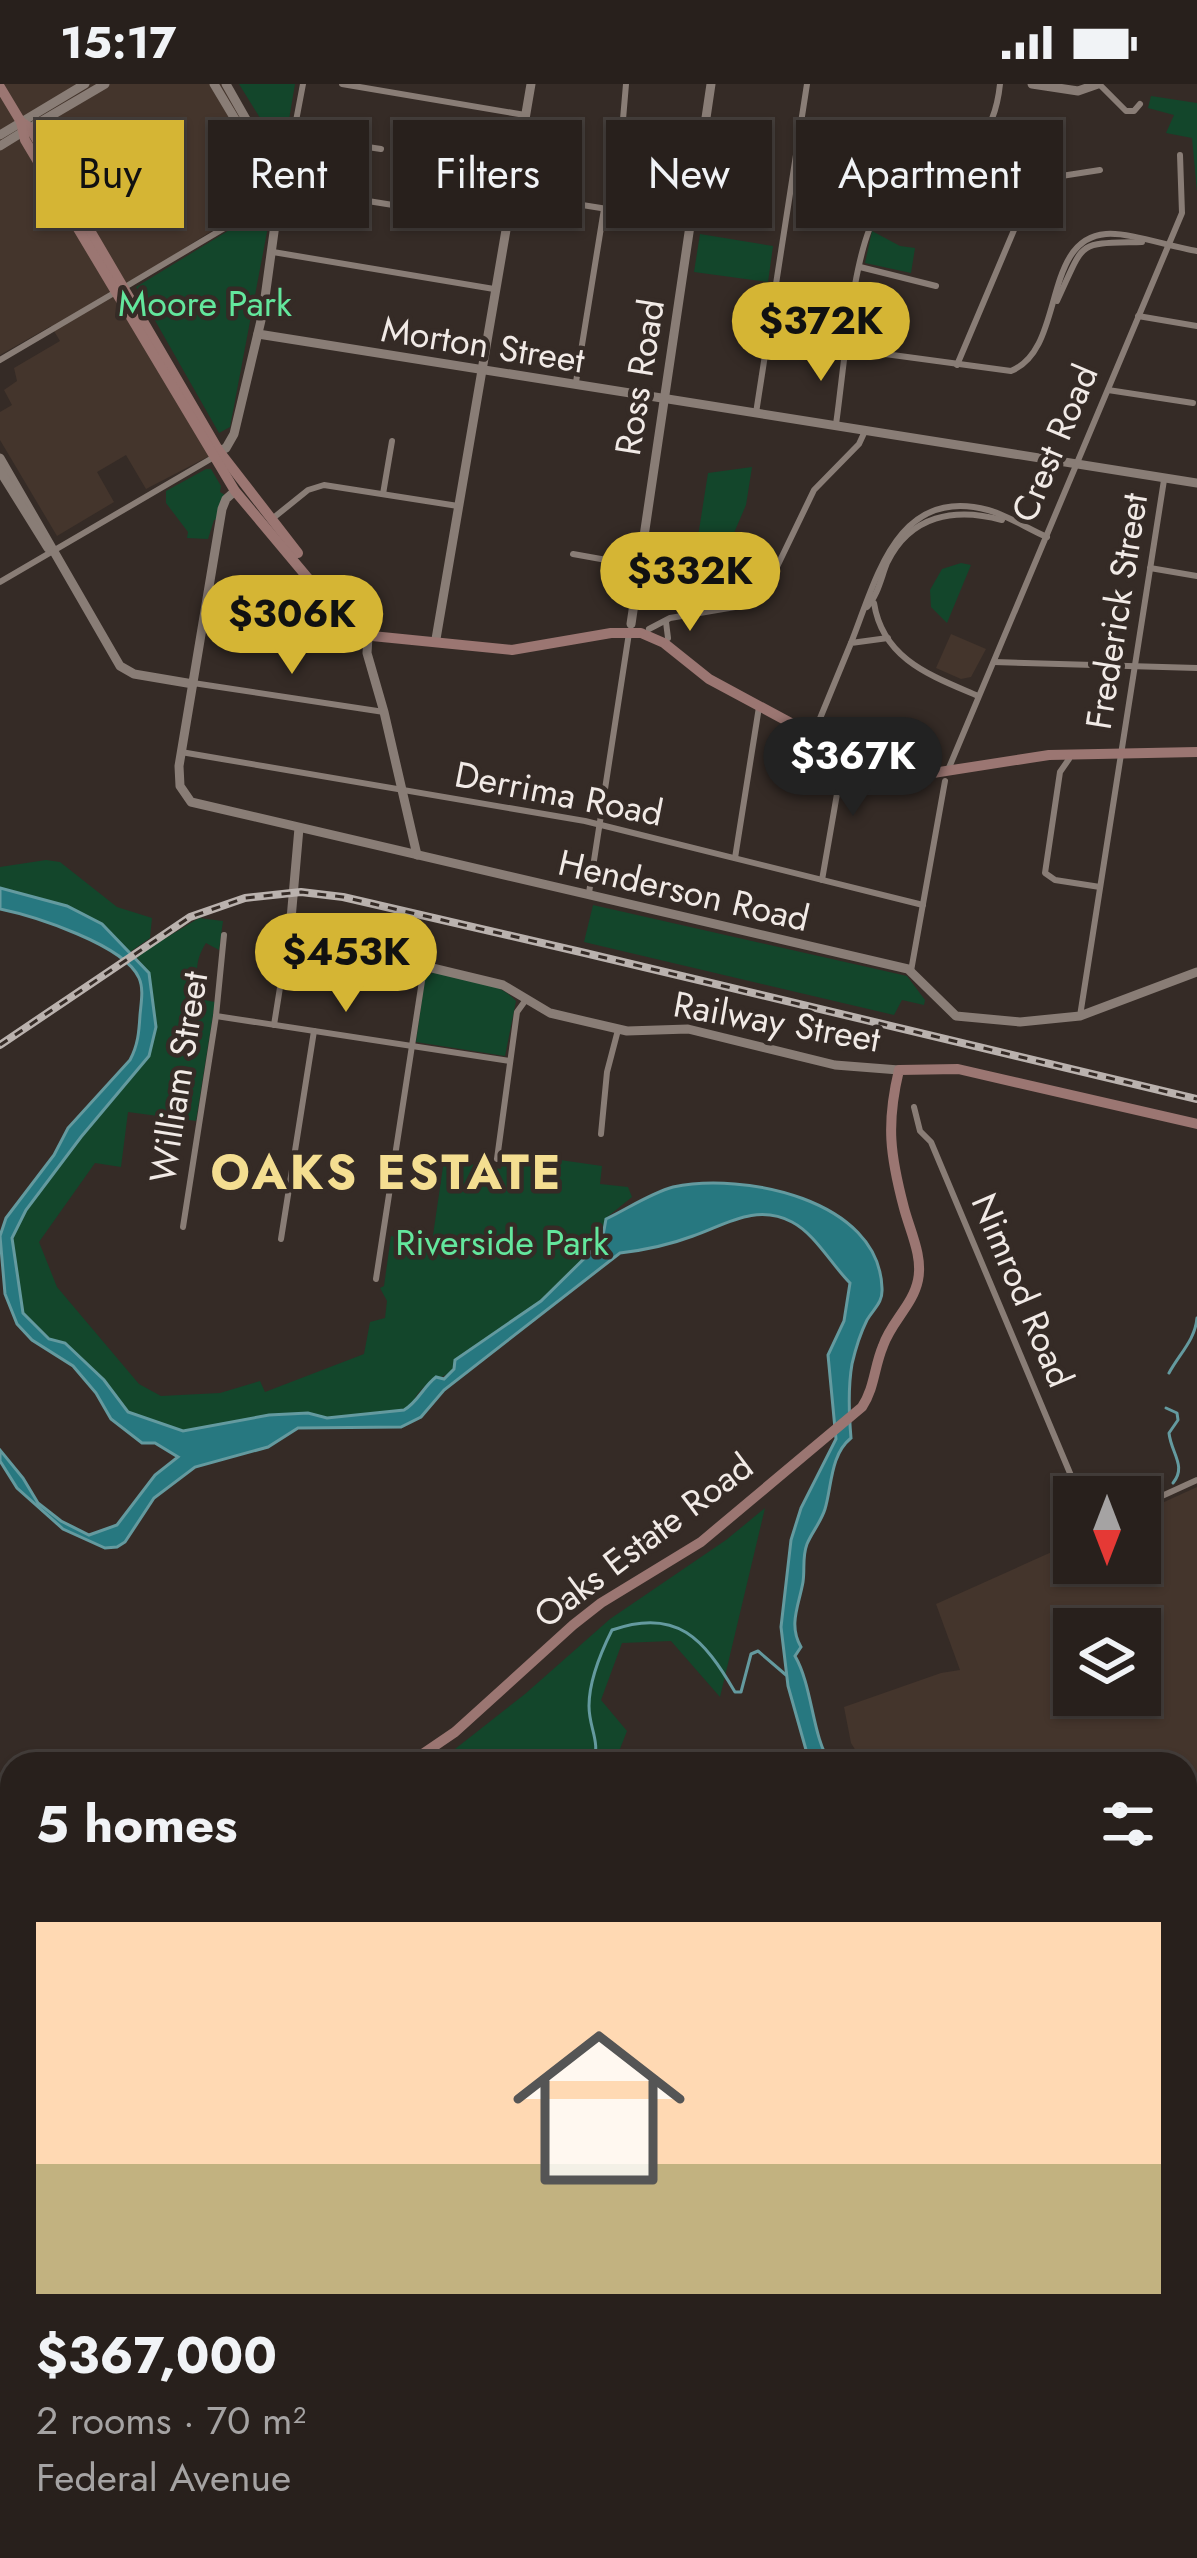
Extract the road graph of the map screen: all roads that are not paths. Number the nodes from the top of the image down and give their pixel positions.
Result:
1 (85, 84) edge
2 (105, 84) edge
3 (214, 84) edge
4 (226, 84) edge
5 (303, 84) edge
6 (342, 84) edge
7 (531, 84) edge
8 (626, 84) edge
9 (714, 84) edge
10 (807, 84) edge
11 (1000, 84) edge
12 (1032, 84) edge
13 (1099, 84) edge
14 (0, 87) edge
15 (1140, 104) dead end
16 (525, 115) junction
17 (239, 120) edge
18 (246, 120) edge
19 (297, 120) edge
20 (524, 120) edge
21 (623, 120) edge
22 (709, 120) edge
23 (994, 120) edge
24 (24, 128) junction
25 (0, 135) edge
26 (0, 146) edge
27 (369, 147) edge
28 (381, 149) dead end
29 (1180, 155) dead end
30 (1100, 170) dead end
31 (1063, 176) edge
32 (582, 205) edge
33 (604, 209) joint
34 (224, 228) edge
35 (276, 228) edge
36 (505, 228) edge
37 (692, 228) edge
38 (869, 228) edge
39 (1015, 228) edge
40 (1168, 247) junction
41 (1197, 251) edge
42 (273, 252) junction
43 (860, 267) junction
44 (936, 286) dead end
45 (121, 289) junction
46 (494, 289) junction
47 (1138, 316) junction
48 (1197, 326) edge
49 (258, 334) junction
50 (848, 349) junction
51 (0, 360) edge
52 (957, 365) junction
53 (480, 372) junction
54 (576, 386) junction
55 (1108, 390) junction
56 (665, 400) junction
57 (1193, 403) dead end
58 (756, 413) junction
59 (836, 427) junction
60 (866, 431) junction
61 (392, 441) dead end
62 (217, 454) junction
63 (0, 458) edge
64 (1077, 464) junction
65 (0, 471) edge
66 (1164, 478) junction
67 (1197, 483) edge
68 (235, 491) junction
69 (383, 494) junction
70 (458, 506) junction
71 (1005, 519) junction
72 (268, 522) junction
73 (1047, 537) junction
74 (52, 552) junction
75 (573, 554) dead end
76 (640, 566) junction
77 (1150, 568) junction
78 (1197, 576) edge
79 (0, 582) edge
80 (320, 588) junction
81 (874, 599) junction
82 (207, 607) junction
83 (866, 609) junction
84 (317, 616) junction
85 (340, 616) junction
86 (668, 619) junction
87 (630, 628) junction
88 (649, 628) junction
89 (371, 636) junction
90 (668, 638) junction
91 (888, 638) junction
92 (440, 639) junction
93 (869, 642) junction
94 (851, 643) junction
95 (895, 650) junction
96 (994, 662) junction
97 (1135, 666) junction
98 (1197, 668) edge
99 (699, 672) junction
100 (193, 684) junction
101 (980, 697) junction
102 (759, 706) junction
103 (384, 712) junction
104 (813, 735) junction
105 (845, 747) junction
106 (958, 749) junction
107 (181, 752) junction
108 (1197, 752) edge
109 (1118, 753) junction
110 (1029, 759) junction
111 (1050, 759) junction
112 (1069, 759) junction
113 (1012, 763) junction
114 (970, 769) junction
115 (1060, 772) junction
116 (946, 777) junction
117 (404, 793) junction
118 (600, 824) junction
119 (299, 828) junction
120 (417, 855) junction
121 (735, 858) junction
122 (822, 880) junction
123 (1100, 887) junction
124 (589, 896) junction
125 (923, 905) junction
126 (291, 919) junction
127 (224, 935) dead end
128 (424, 966) junction
129 (911, 970) junction
130 (1197, 972) edge
131 (526, 1001) junction
132 (216, 1016) junction
133 (1080, 1016) junction
134 (274, 1025) junction
135 (618, 1030) junction
136 (314, 1031) junction
137 (411, 1046) junction
138 (510, 1061) junction
139 (899, 1070) junction
140 (914, 1107) dead end
141 (1197, 1124) edge
142 (601, 1134) dead end
143 (497, 1159) dead end
144 (183, 1227) dead end
145 (281, 1239) dead end
146 (376, 1279) dead end
147 (1071, 1476) edge
148 (1197, 1480) edge
149 (1161, 1496) edge
150 (426, 1752) edge

1 - 24 street
2 - 24 street
3 - 17 street
4 - 18 street
5 - 19 street
6 - 16 street
7 - 16 street
8 - 21 street
9 - 22 street, Ross Road
10 - 58 street
11 - 23 street
12 - 13 street
13 - 15 street
14 - 24 main road
16 - 20 street
24 - 25 street
24 - 26 street
24 - 45 main road
27 - 28 street
29 - 40 street, Crest Road
30 - 31 street
32 - 33 street
33 - 54 street
34 - 45 street
35 - 42 street
36 - 46 street
37 - 56 street, Ross Road
38 - 43 street
39 - 52 street
40 - 41 street
40 - 47 street, Crest Road
40 - 52 street
42 - 46 street
42 - 49 street
43 - 44 street
43 - 50 street
45 - 51 street
45 - 62 main road
46 - 53 street
47 - 48 street
47 - 55 street, Crest Road
49 - 53 street, Morton Street
49 - 62 street
50 - 52 street
50 - 59 street
53 - 54 street, Morton Street
53 - 70 street
54 - 56 street, Morton Street
55 - 57 street
55 - 64 street, Crest Road
56 - 58 street, Morton Street
56 - 76 street, Ross Road
58 - 59 street, Morton Street
59 - 60 street, Morton Street
60 - 64 street, Morton Street
60 - 86 street
61 - 69 street
62 - 68 main road
62 - 72 main road
62 - 74 street
63 - 74 street
64 - 66 street, Morton Street
64 - 73 street, Crest Road
65 - 74 street
66 - 67 street, Morton Street
66 - 77 street, Frederick Street
68 - 72 main road
68 - 82 street
69 - 70 street
69 - 72 street
70 - 92 street
71 - 73 street
71 - 81 street
71 - 83 street
72 - 80 main road
72 - 89 main road
73 - 96 street, Crest Road
74 - 79 street
74 - 100 street
75 - 76 street
76 - 87 street, Ross Road
77 - 78 street
77 - 97 street, Frederick Street
80 - 84 street
80 - 85 main road
81 - 83 street
81 - 91 street
82 - 84 street
82 - 100 street
83 - 94 street
84 - 85 street
85 - 89 main road
86 - 88 street
86 - 90 street
87 - 88 main road
87 - 92 main road
87 - 99 main road
87 - 118 street, Ross Road
88 - 90 main road
89 - 92 main road
89 - 103 street
90 - 99 main road
91 - 93 street
91 - 95 street
93 - 94 street
93 - 95 street
94 - 104 street
95 - 101 street
96 - 97 street
96 - 101 street, Crest Road
97 - 98 street
97 - 109 street, Frederick Street
99 - 102 main road
100 - 103 street
100 - 107 street
101 - 106 street, Crest Road
102 - 104 main road
102 - 121 street
103 - 117 street
104 - 105 main road
105 - 116 main road
105 - 122 street
106 - 114 street
106 - 116 street, Crest Road
107 - 117 street, Derrima Road
107 - 119 street, Henderson Road
108 - 109 main road
109 - 110 main road
109 - 112 main road
109 - 123 street, Frederick Street
110 - 111 main road
110 - 113 main road
111 - 112 main road
111 - 115 street
112 - 115 street
113 - 114 main road
113 - 116 main road
114 - 116 main road
115 - 123 street
116 - 125 street, Crest Road
117 - 118 street, Derrima Road
117 - 120 street
118 - 121 street, Derrima Road
118 - 124 street, Ross Road
119 - 120 street, Henderson Road
119 - 126 street
120 - 124 street, Henderson Road
121 - 122 street, Derrima Road
122 - 125 street, Derrima Road
123 - 133 street, Frederick Street
124 - 129 street, Henderson Road
125 - 129 street, Crest Road
126 - 128 street, Railway Street
126 - 134 street
127 - 132 street, William Street
128 - 131 street, Railway Street
128 - 137 street
129 - 133 street
130 - 133 street
131 - 135 street, Railway Street
131 - 138 street
132 - 134 street
132 - 144 street, William Street
134 - 136 street
135 - 139 street, Railway Street
135 - 142 street
136 - 137 street
136 - 145 street
137 - 138 street
137 - 146 street
138 - 143 street
139 - 141 main road, Railway Street
139 - 150 main road, Oaks Estate Road
140 - 147 street, Nimrod Road
148 - 149 street

